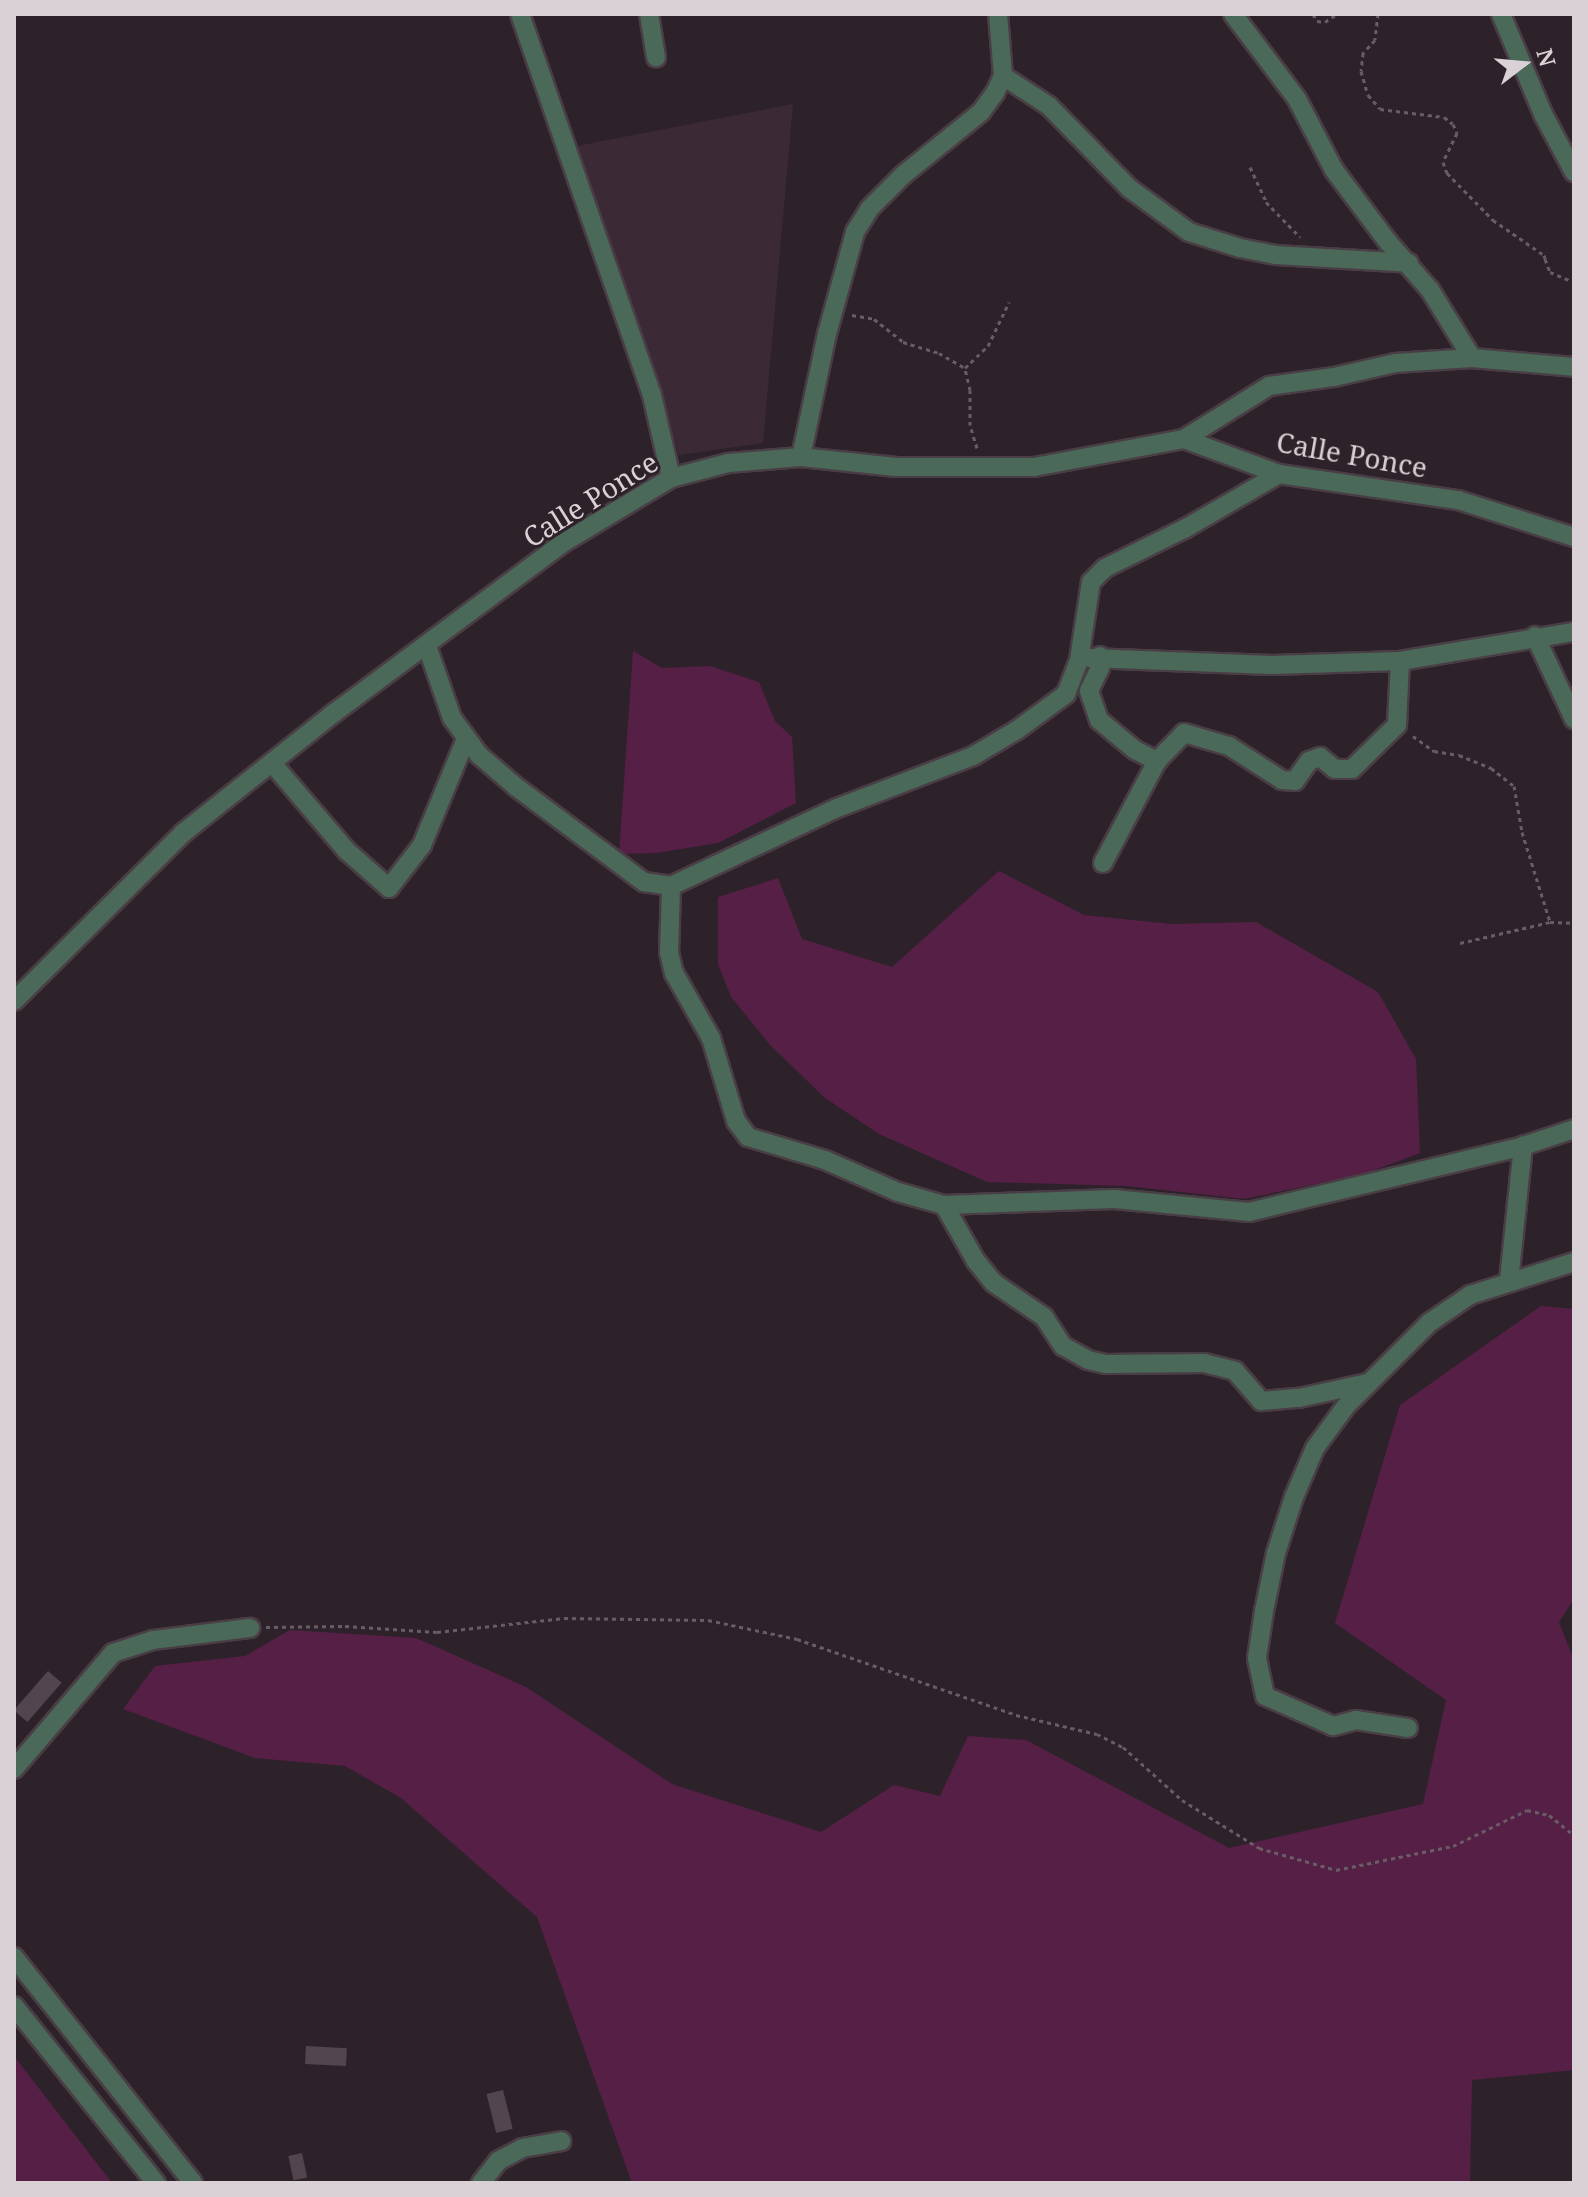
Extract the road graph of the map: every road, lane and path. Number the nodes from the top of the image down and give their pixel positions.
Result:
1 (520, 14) edge
2 (649, 14) edge
3 (998, 14) edge
4 (1233, 14) edge
5 (1313, 14) edge
6 (1337, 14) edge
7 (1378, 14) edge
8 (1501, 14) edge
9 (656, 57) dead end
10 (1003, 76) junction
11 (1250, 167) dead end
12 (1574, 172) edge
13 (1324, 257) junction
14 (1409, 263) junction
15 (1574, 282) edge
16 (1009, 302) dead end
17 (833, 311) junction
18 (1472, 358) junction
19 (1574, 367) edge
20 (965, 368) junction
21 (1184, 439) junction
22 (801, 457) junction
23 (982, 467) junction
24 (1279, 474) junction
25 (671, 478) junction
26 (1574, 537) edge
27 (1574, 632) edge
28 (1535, 636) junction
29 (427, 646) junction
30 (1100, 656) junction
31 (1079, 660) junction
32 (1400, 661) junction
33 (1574, 719) edge
34 (1397, 725) junction
35 (466, 739) junction
36 (1157, 761) junction
37 (272, 763) junction
38 (1103, 863) dead end
39 (671, 886) junction
40 (1550, 922) junction
41 (1574, 923) edge
42 (1460, 943) dead end
43 (14, 1001) edge
44 (1574, 1129) edge
45 (1523, 1146) junction
46 (944, 1205) junction
47 (1574, 1262) edge
48 (1509, 1281) junction
49 (1371, 1382) junction
50 (250, 1628) joint
51 (1408, 1728) dead end
52 (14, 1769) edge
53 (1574, 1835) edge
54 (14, 1957) edge
55 (14, 2006) edge
56 (561, 2141) dead end
57 (156, 2183) edge
58 (193, 2183) edge
59 (481, 2183) edge

1 - 25 street
2 - 9 street
3 - 10 street
4 - 14 street
5 - 6 path
7 - 15 path
8 - 12 street
10 - 13 street
10 - 17 street
11 - 13 path
13 - 14 street
14 - 18 street
16 - 20 path
17 - 20 path
17 - 22 street
18 - 19 street
18 - 21 street
20 - 23 path
21 - 23 street, Calle Ponce
21 - 24 street, Calle Ponce
22 - 23 street, Calle Ponce
22 - 25 street, Calle Ponce
24 - 26 street, Calle Ponce
24 - 31 street
25 - 29 street, Calle Ponce
27 - 28 street
28 - 32 street
28 - 33 street
29 - 35 street
29 - 37 street, Calle Ponce
30 - 31 street
30 - 32 street
30 - 36 street
31 - 39 street
32 - 34 street
34 - 36 street
34 - 40 path
35 - 37 street
35 - 39 street
36 - 38 street
37 - 43 street, Calle Ponce
39 - 46 street
40 - 41 path
40 - 42 path
44 - 45 street
45 - 46 street
45 - 48 street
46 - 49 street
47 - 48 street
48 - 49 street
49 - 51 street
50 - 52 street
50 - 53 path
54 - 58 street
55 - 57 street
56 - 59 street

